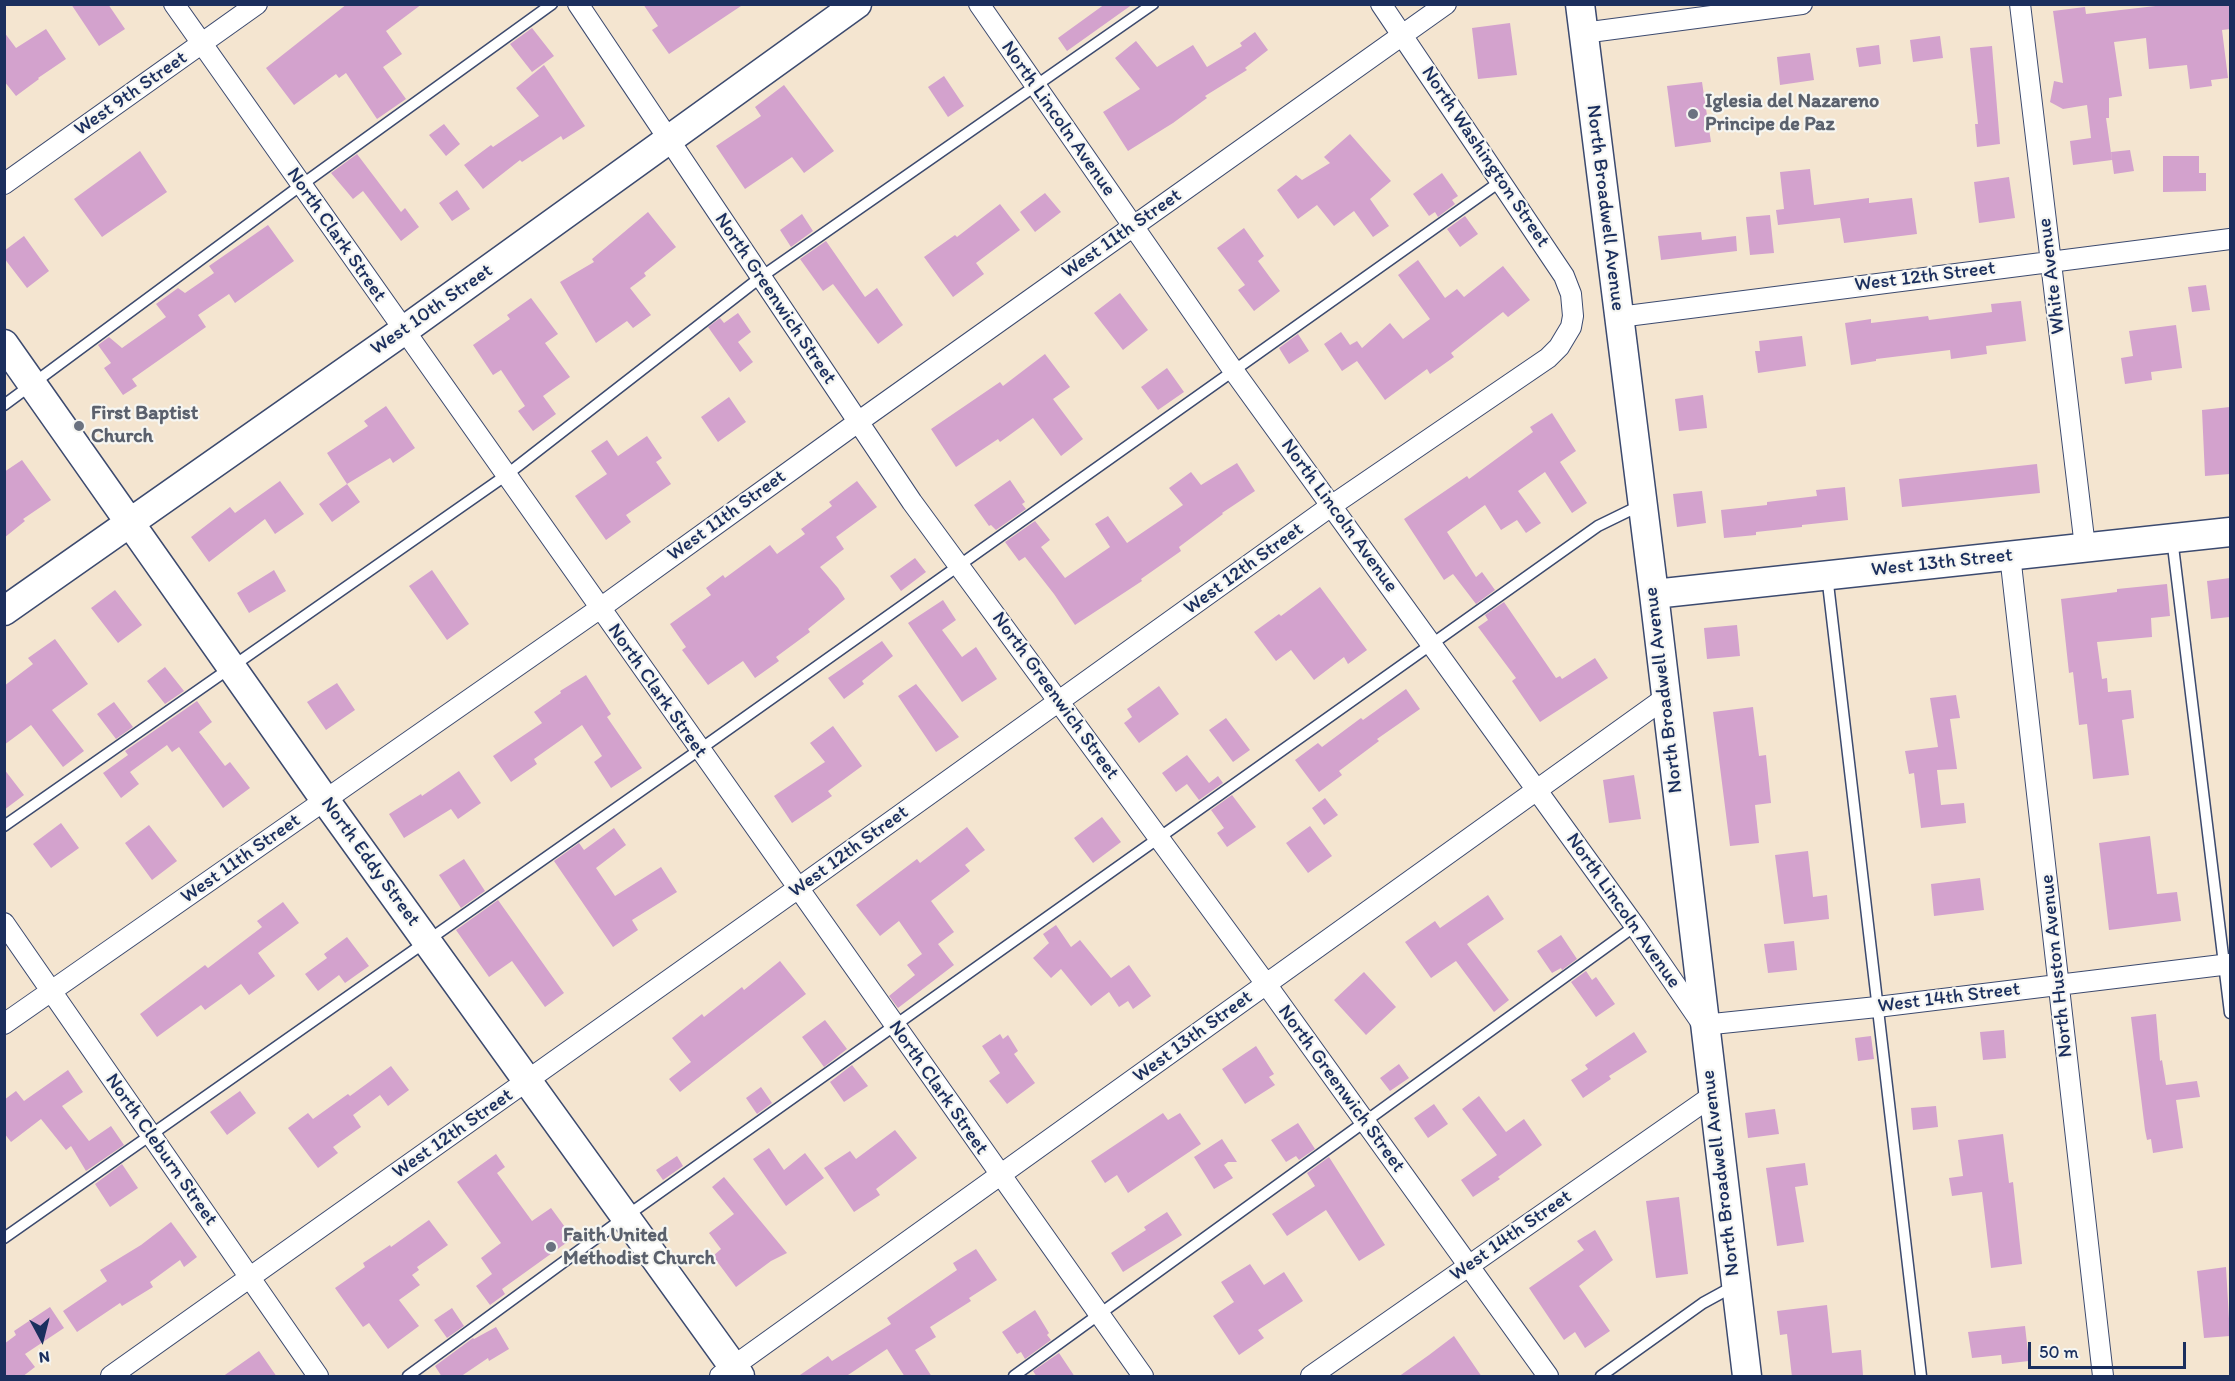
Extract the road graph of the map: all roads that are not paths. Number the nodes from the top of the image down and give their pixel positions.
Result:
1 (174, 4) edge
2 (257, 4) edge
3 (552, 4) edge
4 (578, 4) edge
5 (857, 4) edge
6 (979, 4) edge
7 (1153, 4) edge
8 (1381, 4) edge
9 (1446, 4) edge
10 (1580, 4) edge
11 (1802, 4) edge
12 (2020, 4) edge
13 (1583, 33) junction
14 (1402, 35) junction
15 (202, 44) junction
16 (1035, 87) junction
17 (669, 140) junction
18 (1501, 181) junction
19 (4, 184) edge
20 (300, 186) junction
21 (1133, 226) junction
22 (2230, 239) edge
23 (2051, 261) junction
24 (761, 277) junction
25 (1573, 316) joint
26 (1619, 317) junction
27 (403, 331) junction
28 (4, 344) edge
29 (1233, 370) junction
30 (33, 385) junction
31 (4, 405) edge
32 (858, 422) junction
33 (505, 476) junction
34 (1642, 505) junction
35 (1331, 506) junction
36 (130, 523) junction
37 (2230, 532) edge
38 (2172, 538) junction
39 (2085, 547) junction
40 (2010, 555) junction
41 (958, 566) junction
42 (1827, 575) junction
43 (1654, 594) junction
44 (599, 609) junction
45 (4, 611) edge
46 (1432, 645) junction
47 (232, 667) junction
48 (1665, 698) junction
49 (1059, 701) junction
50 (699, 750) junction
51 (1537, 790) junction
52 (325, 800) junction
53 (4, 826) edge
54 (1160, 838) junction
55 (797, 889) junction
56 (4, 923) edge
57 (1635, 926) junction
58 (426, 941) junction
59 (2228, 964) edge
60 (1266, 984) junction
61 (2059, 985) junction
62 (52, 991) junction
63 (1877, 1007) junction
64 (2230, 1013) edge
65 (4, 1024) edge
66 (1703, 1025) junction
67 (895, 1026) junction
68 (527, 1081) junction
69 (1712, 1096) junction
70 (1365, 1122) junction
71 (151, 1135) junction
72 (1000, 1175) junction
73 (626, 1217) junction
74 (4, 1238) edge
75 (1468, 1266) junction
76 (249, 1278) junction
77 (1734, 1286) junction
78 (1099, 1315) junction
79 (731, 1373) edge
80 (111, 1377) edge
81 (318, 1377) edge
82 (408, 1377) edge
83 (1014, 1377) edge
84 (1143, 1377) edge
85 (1311, 1377) edge
86 (1548, 1377) edge
87 (1601, 1377) edge
88 (1747, 1377) edge
89 (1921, 1377) edge
90 (2103, 1377) edge

1 - 15 street, North Clark Street
2 - 15 street, West 9th Street
3 - 20 lane
4 - 17 street, North Greenwich Street
5 - 17 main road, West 10th Street
6 - 16 street, North Lincoln Avenue
7 - 16 lane
8 - 14 street, North Washington Street
9 - 14 street, West 11th Street
10 - 13 main road, North Broadwell Avenue
11 - 13 street
12 - 23 street, White Avenue
13 - 26 main road, North Broadwell Avenue
14 - 18 street, North Washington Street
14 - 21 street, West 11th Street
15 - 19 street, West 9th Street
15 - 20 street, North Clark Street
16 - 21 street, North Lincoln Avenue
16 - 24 lane
17 - 24 street, North Greenwich Street
17 - 27 main road, West 10th Street
18 - 25 street, North Washington Street
18 - 29 lane
20 - 27 street, North Clark Street
20 - 30 lane
21 - 29 street, North Lincoln Avenue
21 - 32 street, West 11th Street
22 - 23 street, West 12th Street
23 - 26 street, West 12th Street
23 - 39 street, White Avenue
24 - 32 street, North Greenwich Street
24 - 33 lane
25 - 35 street, West 12th Street
26 - 34 main road, North Broadwell Avenue
27 - 33 street, North Clark Street
27 - 36 main road, West 10th Street
28 - 30 main road, North Eddy Street
29 - 35 street, North Lincoln Avenue
29 - 41 lane
30 - 31 lane
30 - 36 main road, North Eddy Street
32 - 41 street, North Greenwich Street
32 - 44 street, West 11th Street
33 - 44 street, North Clark Street
33 - 47 lane
34 - 43 main road, North Broadwell Avenue
34 - 46 lane
35 - 46 street, North Lincoln Avenue
35 - 49 street, West 12th Street
36 - 45 main road, West 10th Street
36 - 47 main road, North Eddy Street
37 - 38 main road, West 13th Street
38 - 39 main road, West 13th Street
38 - 59 lane
39 - 40 main road, West 13th Street
40 - 42 main road, West 13th Street
40 - 61 street, North Huston Avenue
41 - 49 street, North Greenwich Street
41 - 50 lane
42 - 43 main road, West 13th Street
42 - 63 lane
43 - 48 main road, North Broadwell Avenue
44 - 50 street, North Clark Street
44 - 52 street, West 11th Street
46 - 51 street, North Lincoln Avenue
46 - 54 lane
47 - 52 main road, North Eddy Street
47 - 53 lane
48 - 51 street, West 13th Street
48 - 66 main road, North Broadwell Avenue
49 - 54 street, North Greenwich Street
49 - 55 street, West 12th Street
50 - 55 street, North Clark Street
50 - 58 lane
51 - 57 street, North Lincoln Avenue
51 - 60 street, West 13th Street
52 - 58 main road, North Eddy Street
52 - 62 street, West 11th Street
54 - 60 street, North Greenwich Street
54 - 67 lane
55 - 67 street, North Clark Street
55 - 68 street, West 12th Street
56 - 62 street, North Cleburn Street
57 - 66 street, North Lincoln Avenue
57 - 70 lane
58 - 68 main road, North Eddy Street
58 - 71 lane
59 - 61 street, West 14th Street
59 - 64 lane
60 - 70 street, North Greenwich Street
60 - 72 street, West 13th Street
61 - 63 street, West 14th Street
61 - 90 street, North Huston Avenue
62 - 65 street, West 11th Street
62 - 71 street, North Cleburn Street
63 - 66 street, West 14th Street
63 - 89 lane
66 - 69 main road, North Broadwell Avenue
67 - 72 street, North Clark Street
67 - 73 lane
68 - 73 main road, North Eddy Street
68 - 76 street, West 12th Street
69 - 75 street, West 14th Street
69 - 77 main road, North Broadwell Avenue
70 - 75 street, North Greenwich Street
70 - 78 lane
71 - 74 lane
71 - 76 street, North Cleburn Street
72 - 78 street, North Clark Street
72 - 79 street, West 13th Street
73 - 79 main road, North Eddy Street
73 - 82 lane
75 - 85 street, West 14th Street
75 - 86 street, North Greenwich Street
76 - 80 street, West 12th Street
76 - 81 street, North Cleburn Street
77 - 87 lane
77 - 88 main road, North Broadwell Avenue
78 - 83 lane
78 - 84 street, North Clark Street

